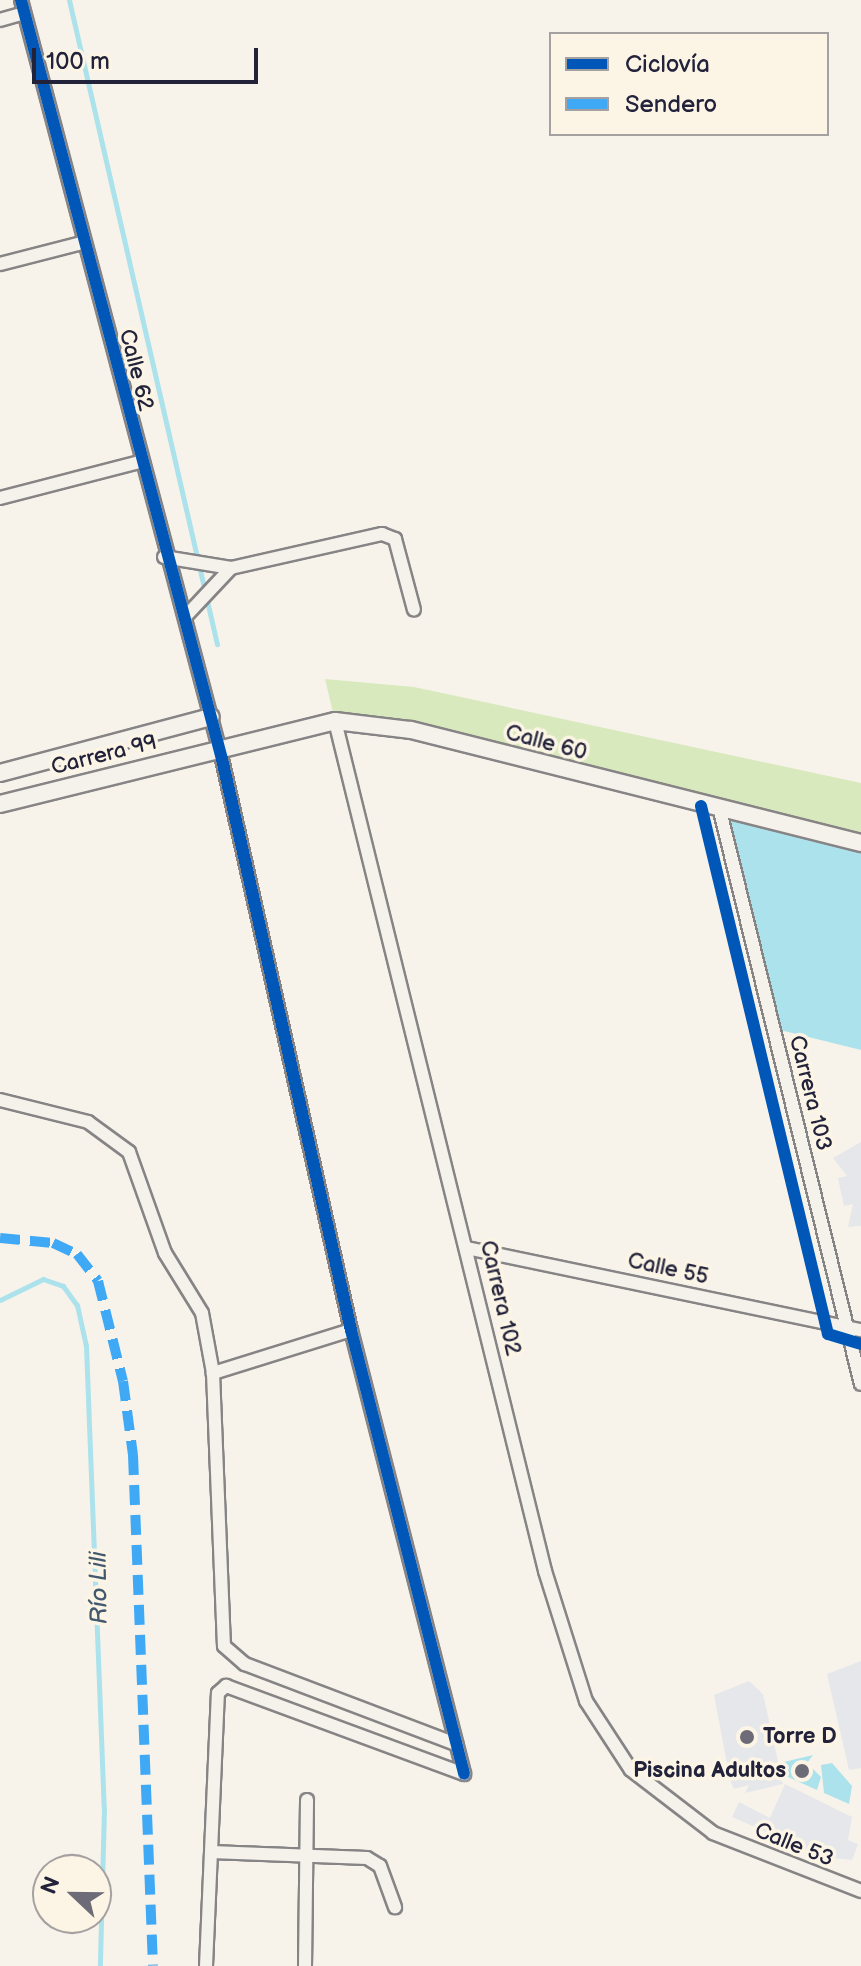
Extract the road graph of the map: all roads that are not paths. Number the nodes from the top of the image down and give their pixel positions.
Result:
1 (22, 6) edge
2 (0, 20) edge
3 (82, 243) junction
4 (0, 264) edge
5 (139, 462) junction
6 (0, 498) edge
7 (164, 557) junction
8 (231, 568) junction
9 (414, 610) dead end
10 (185, 617) junction
11 (211, 717) junction
12 (335, 721) junction
13 (219, 748) junction
14 (0, 773) edge
15 (0, 804) edge
16 (720, 811) junction
17 (861, 843) edge
18 (0, 1100) edge
19 (467, 1248) junction
20 (846, 1327) junction
21 (351, 1330) junction
22 (861, 1330) edge
23 (213, 1373) junction
24 (861, 1384) edge
25 (456, 1744) junction
26 (307, 1800) dead end
27 (713, 1833) joint
28 (211, 1852) junction
29 (306, 1855) junction
30 (861, 1891) edge
31 (395, 1907) dead end
32 (206, 1966) edge
33 (305, 1966) edge

1 - 2 street
1 - 3 street, Calle 62
3 - 4 street
3 - 5 street, Calle 62
5 - 6 street
5 - 7 street, Calle 62
7 - 8 street
7 - 10 street, Calle 62
8 - 9 street
8 - 10 street
10 - 11 street, Calle 62
11 - 13 street, Calle 62
11 - 14 street, Carrera 99
12 - 13 street, Calle 60
12 - 16 street, Calle 60
12 - 19 street, Carrera 102
13 - 15 street, Carrera 99
13 - 21 street, Calle 62
16 - 17 street, Calle 60
16 - 20 street, Carrera 103
18 - 23 street
19 - 20 street, Calle 55
19 - 27 street, Carrera 102
20 - 22 street, Calle 55
20 - 24 street, Carrera 103
21 - 23 street
21 - 25 street, Calle 62
23 - 25 street
25 - 28 street, Calle 62
26 - 29 street
27 - 30 street, Calle 53
28 - 29 street
28 - 32 street
29 - 31 street
29 - 33 street

